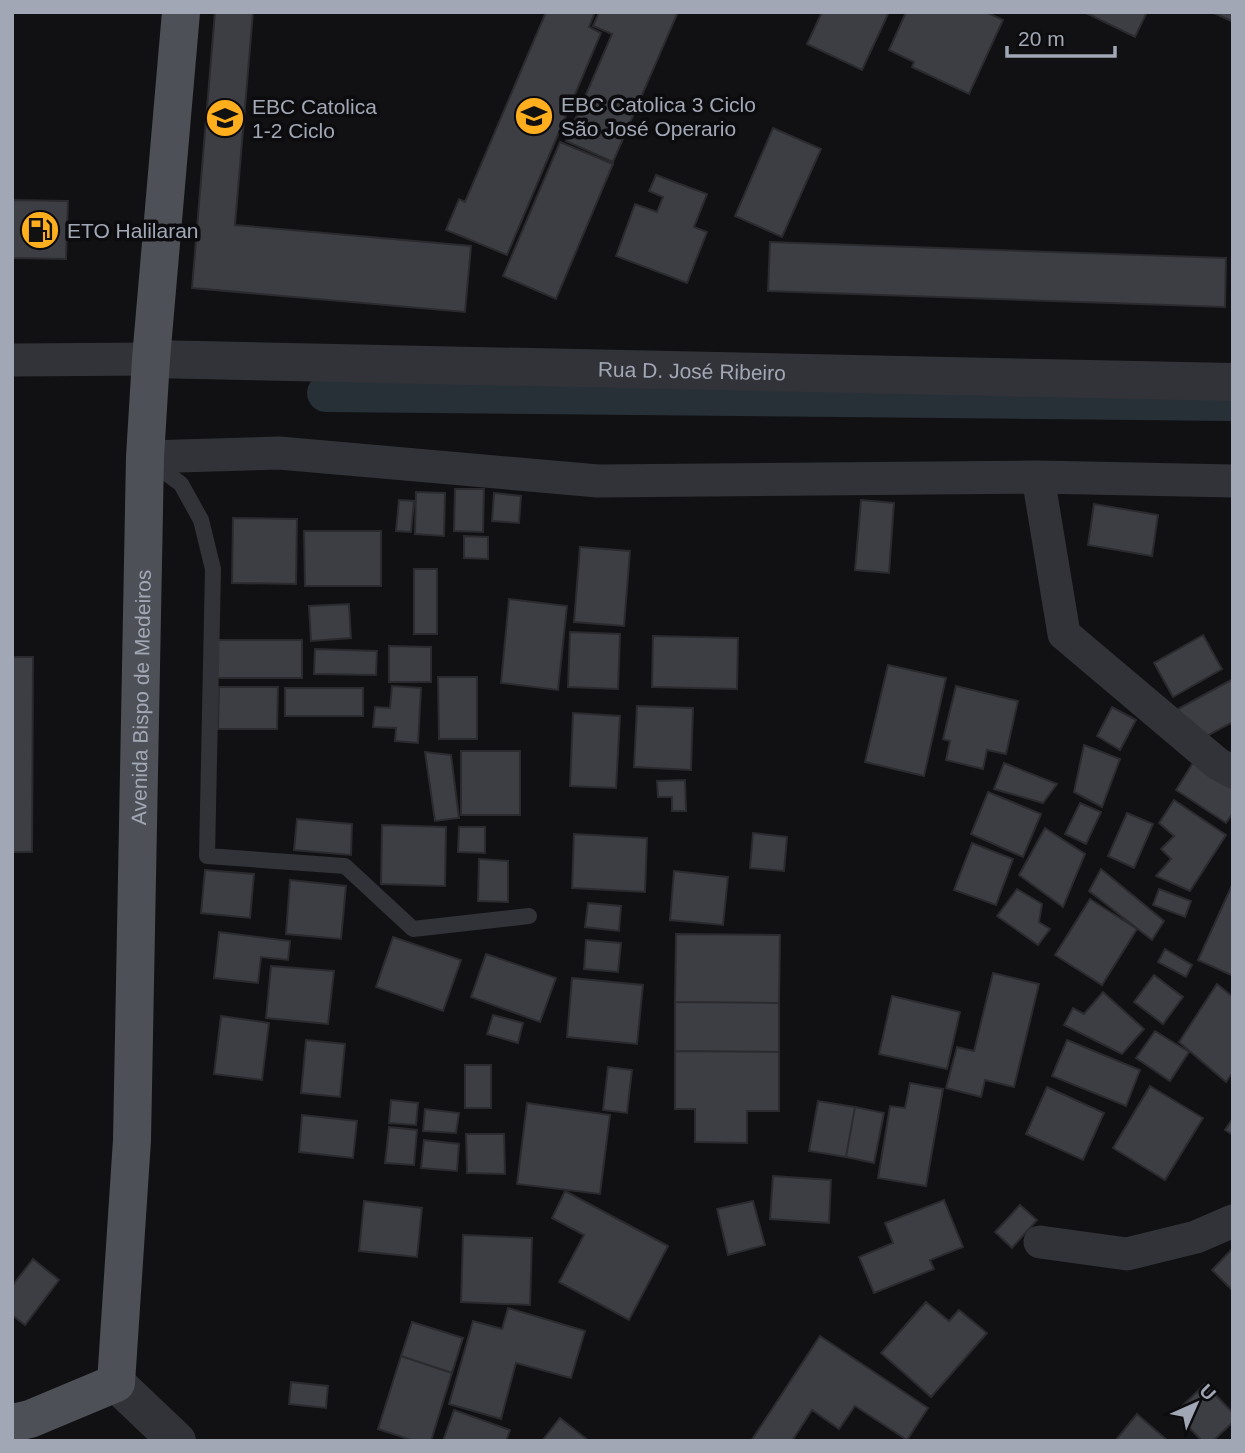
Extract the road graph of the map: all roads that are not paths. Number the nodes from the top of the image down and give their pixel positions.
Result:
1 (181, 12) edge
2 (150, 359) junction
3 (12, 360) edge
4 (1233, 382) edge
5 (145, 457) junction
6 (1038, 477) junction
7 (1233, 481) edge
8 (1233, 772) edge
9 (529, 916) dead end
10 (1233, 1221) edge
11 (1041, 1242) dead end
12 (116, 1383) junction
13 (20, 1428) edge
14 (177, 1441) edge

1 - 2 main road, Avenida Bispo de Medeiros
2 - 3 street
2 - 4 street, Rua D. José Ribeiro
2 - 5 main road, Avenida Bispo de Medeiros
5 - 6 street
5 - 9 lane
5 - 12 main road, Avenida Bispo de Medeiros
6 - 7 street
6 - 8 street
10 - 11 street
12 - 13 main road
12 - 14 street

